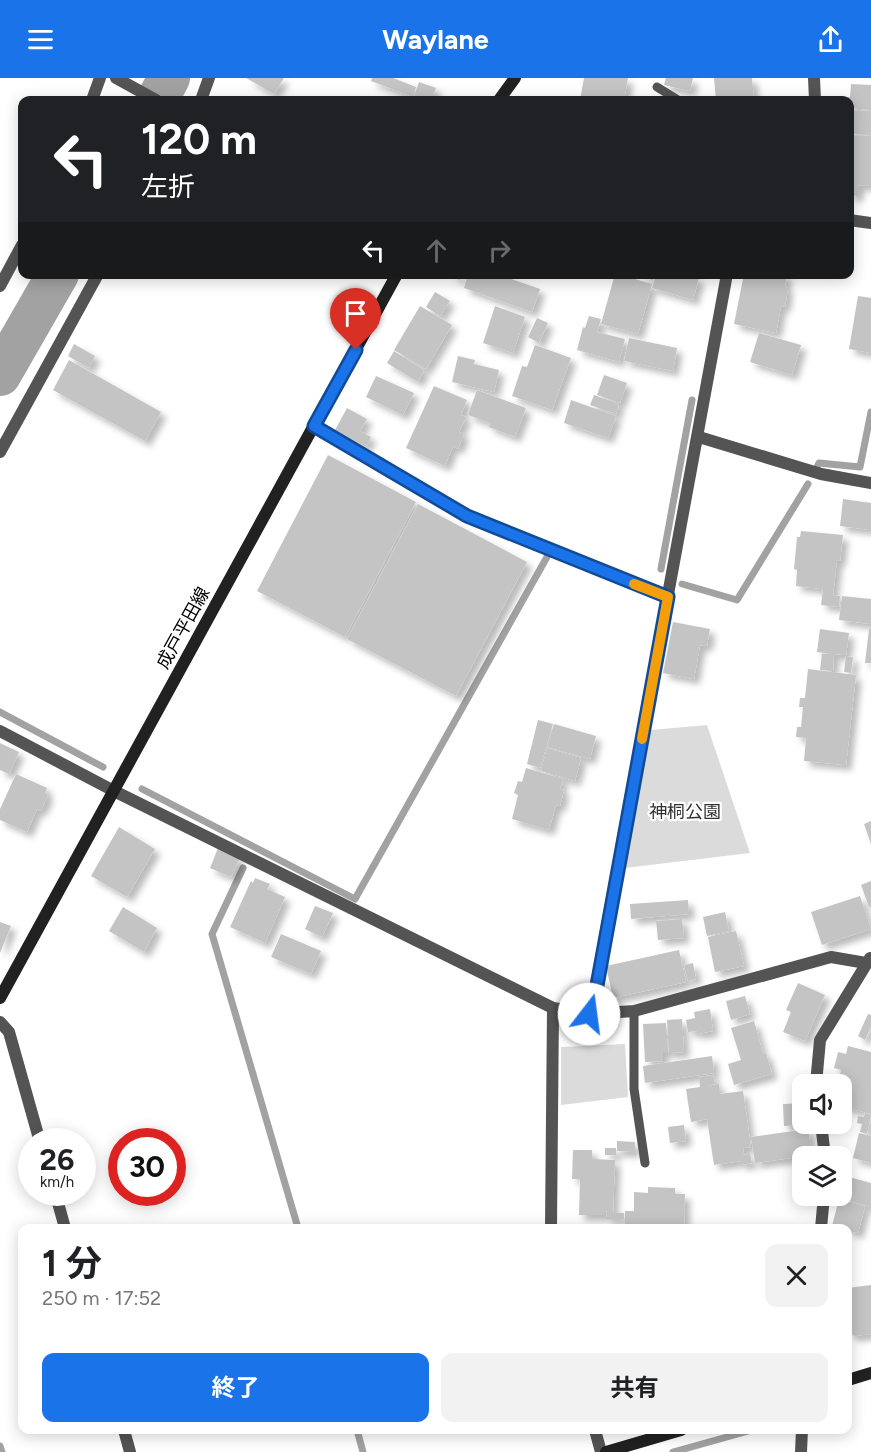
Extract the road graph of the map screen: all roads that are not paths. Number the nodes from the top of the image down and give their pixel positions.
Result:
1 (100, 78) edge
2 (209, 78) edge
3 (515, 78) edge
4 (814, 78) edge
5 (118, 79) edge
6 (657, 87) dead end
7 (93, 96) edge
8 (149, 96) edge
9 (202, 96) edge
10 (502, 96) edge
11 (672, 96) edge
12 (814, 96) edge
13 (854, 221) edge
14 (871, 223) edge
15 (18, 252) edge
16 (95, 279) edge
17 (394, 279) edge
18 (726, 279) edge
19 (0, 286) edge
20 (314, 426) junction
21 (699, 437) junction
22 (0, 452) edge
23 (871, 483) edge
24 (668, 597) junction
25 (0, 731) edge
26 (114, 791) junction
27 (868, 960) edge
28 (0, 998) edge
29 (553, 1008) junction
30 (634, 1011) junction
31 (589, 1014) junction
32 (0, 1022) edge
33 (817, 1074) edge
34 (36, 1128) edge
35 (645, 1163) dead end
36 (59, 1206) edge
37 (823, 1206) edge
38 (64, 1224) edge
39 (551, 1224) edge
40 (821, 1224) edge
41 (871, 1373) edge
42 (852, 1379) edge
43 (125, 1434) edge
44 (596, 1434) edge
45 (667, 1434) edge
46 (802, 1434) edge
47 (130, 1452) edge
48 (601, 1452) edge
49 (606, 1452) edge
50 (801, 1452) edge

1 - 7 street
2 - 9 street
3 - 10 main road
4 - 12 street
5 - 8 street
6 - 11 lane
13 - 14 street
15 - 19 street
16 - 22 street
17 - 20 main road, 成戸平田線
18 - 21 street
20 - 24 street
20 - 26 main road, 成戸平田線
21 - 23 street
21 - 24 street
24 - 31 street
25 - 26 street
26 - 28 main road, 成戸平田線
26 - 29 street
27 - 30 street
27 - 33 street
29 - 31 street
29 - 39 street
30 - 31 street
30 - 35 lane
32 - 34 street
36 - 38 street
37 - 40 street
41 - 42 main road
43 - 47 street
44 - 48 street
45 - 49 main road
46 - 50 street

